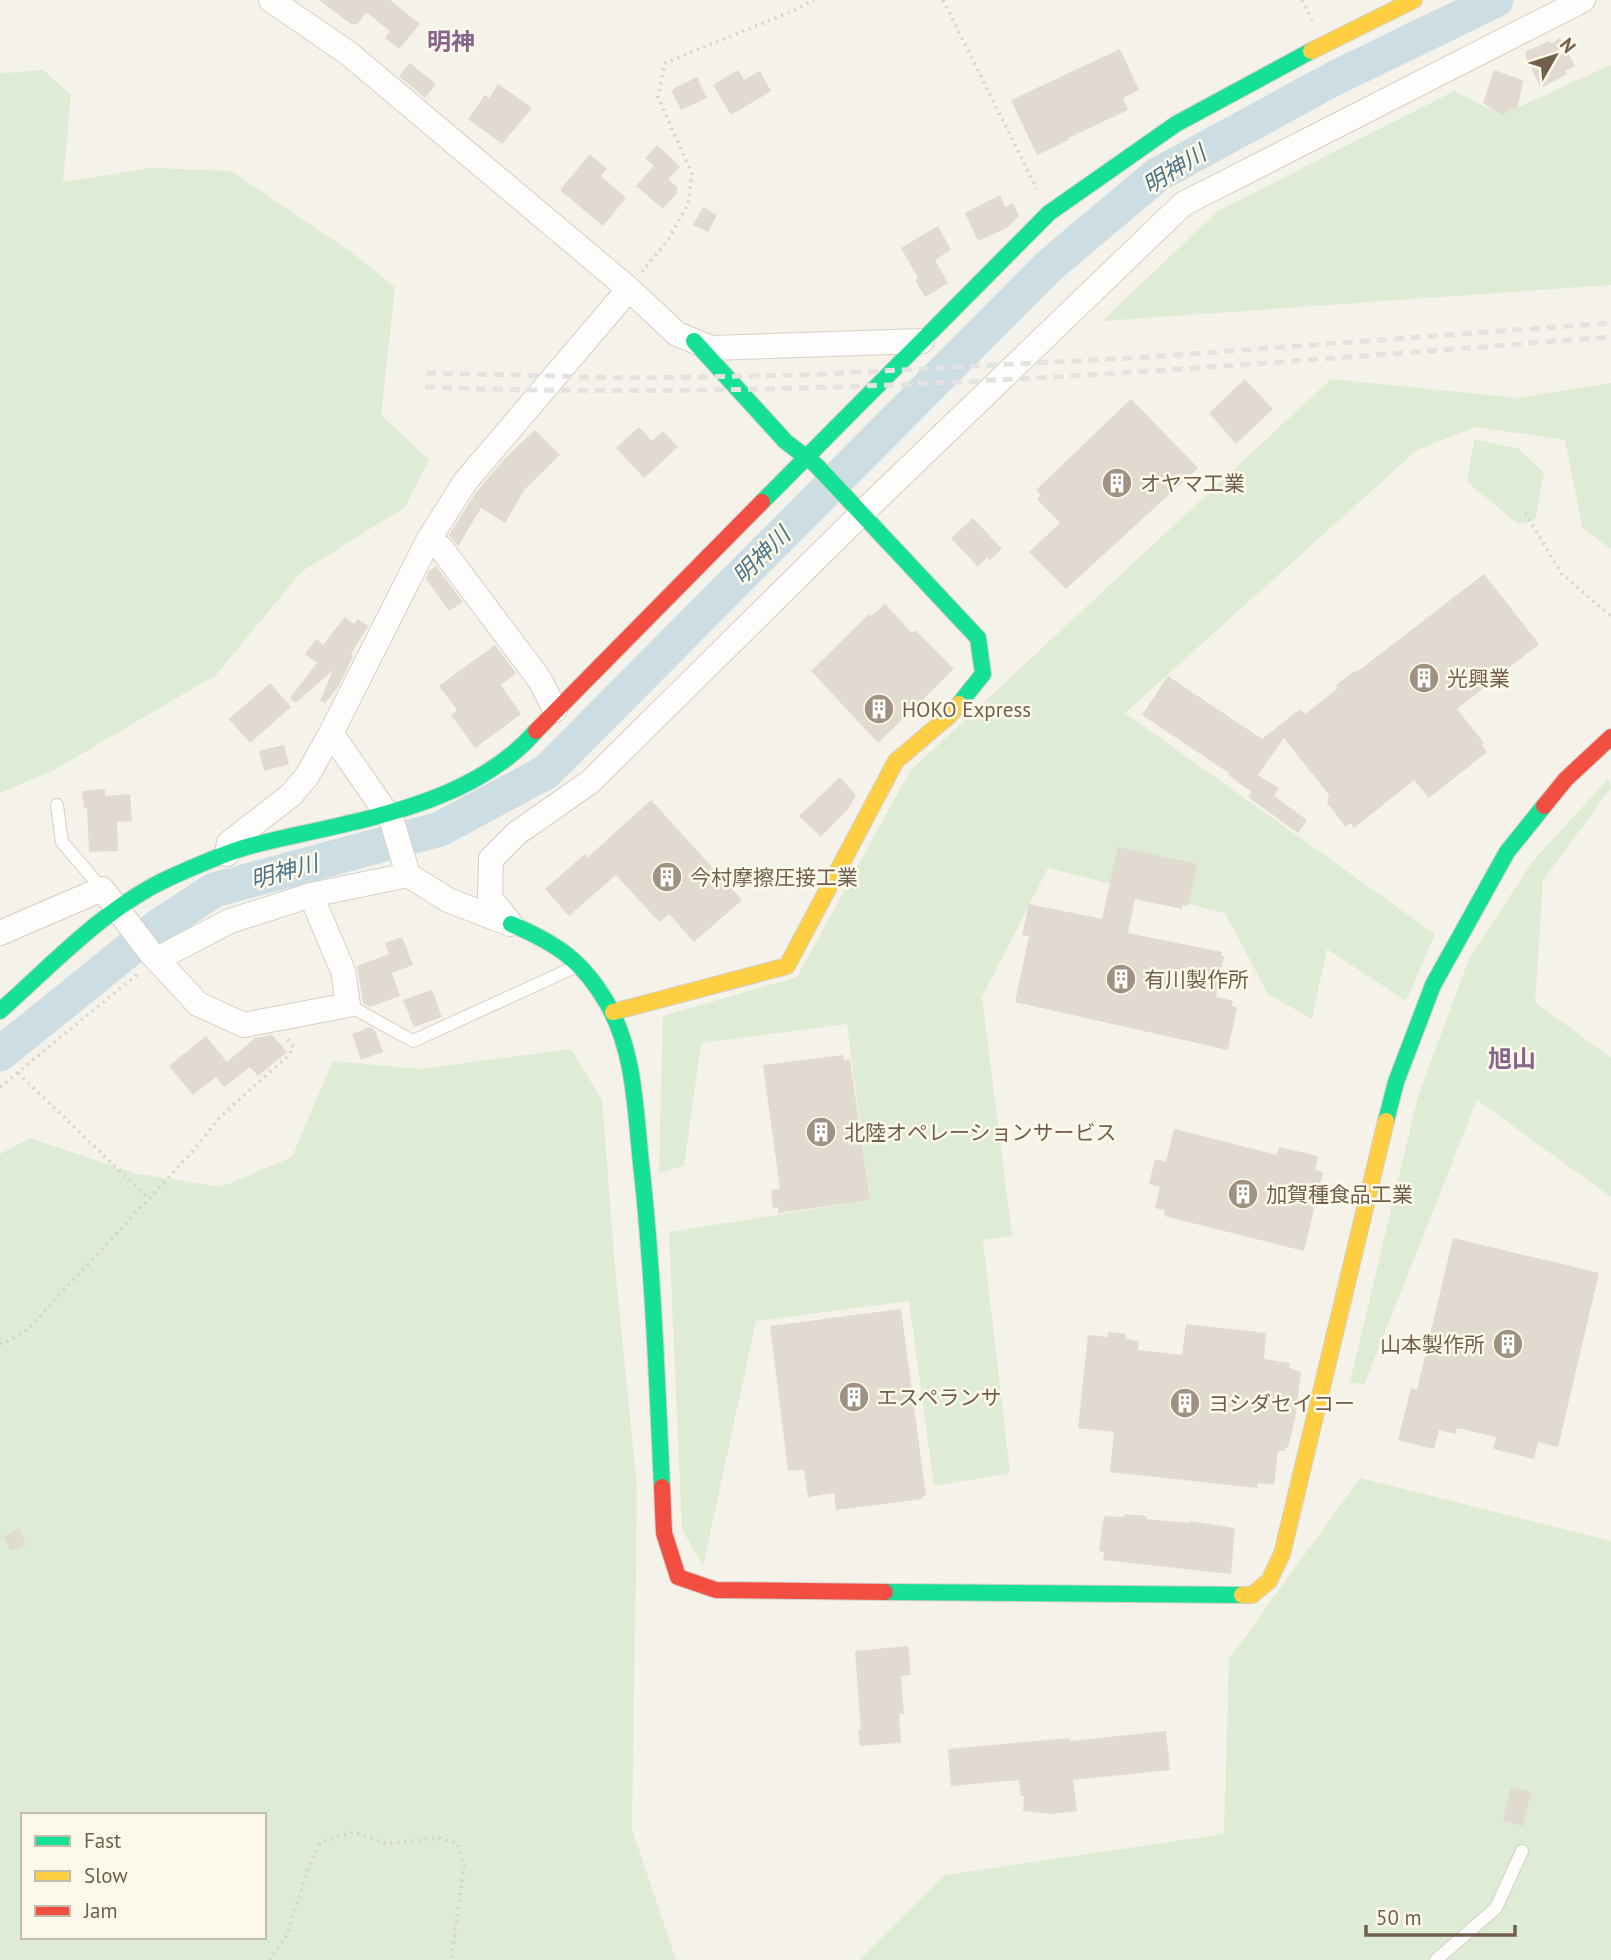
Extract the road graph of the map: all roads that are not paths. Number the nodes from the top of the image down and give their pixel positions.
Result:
1 (271, 0) edge
2 (1414, 0) edge
3 (1583, 0) edge
4 (1386, 6) edge
5 (629, 289) junction
6 (694, 341) junction
7 (922, 341) junction
8 (811, 461) junction
9 (856, 506) junction
10 (429, 539) junction
11 (555, 710) junction
12 (331, 733) junction
13 (1611, 737) edge
14 (57, 805) dead end
15 (389, 818) junction
16 (227, 855) junction
17 (408, 875) junction
18 (311, 895) junction
19 (115, 907) junction
20 (511, 924) junction
21 (0, 933) edge
22 (153, 955) junction
23 (579, 965) junction
24 (348, 1005) junction
25 (0, 1011) edge
26 (613, 1012) junction
27 (1522, 1851) dead end
28 (1436, 1960) edge

1 - 5 street
2 - 4 street
3 - 9 street
4 - 7 street
5 - 6 street
5 - 10 street
6 - 7 street
6 - 8 street
7 - 8 street
8 - 9 street
8 - 11 street
9 - 20 street
9 - 26 street
10 - 11 street
10 - 12 street
11 - 15 street
12 - 15 street
12 - 16 street
13 - 26 street
14 - 19 lane
15 - 16 street
15 - 17 street
16 - 19 street
17 - 18 street
17 - 20 street
18 - 22 street
18 - 24 street
19 - 21 street
19 - 22 street
19 - 25 street
20 - 23 street
22 - 24 street
23 - 24 lane
23 - 26 street
27 - 28 lane

